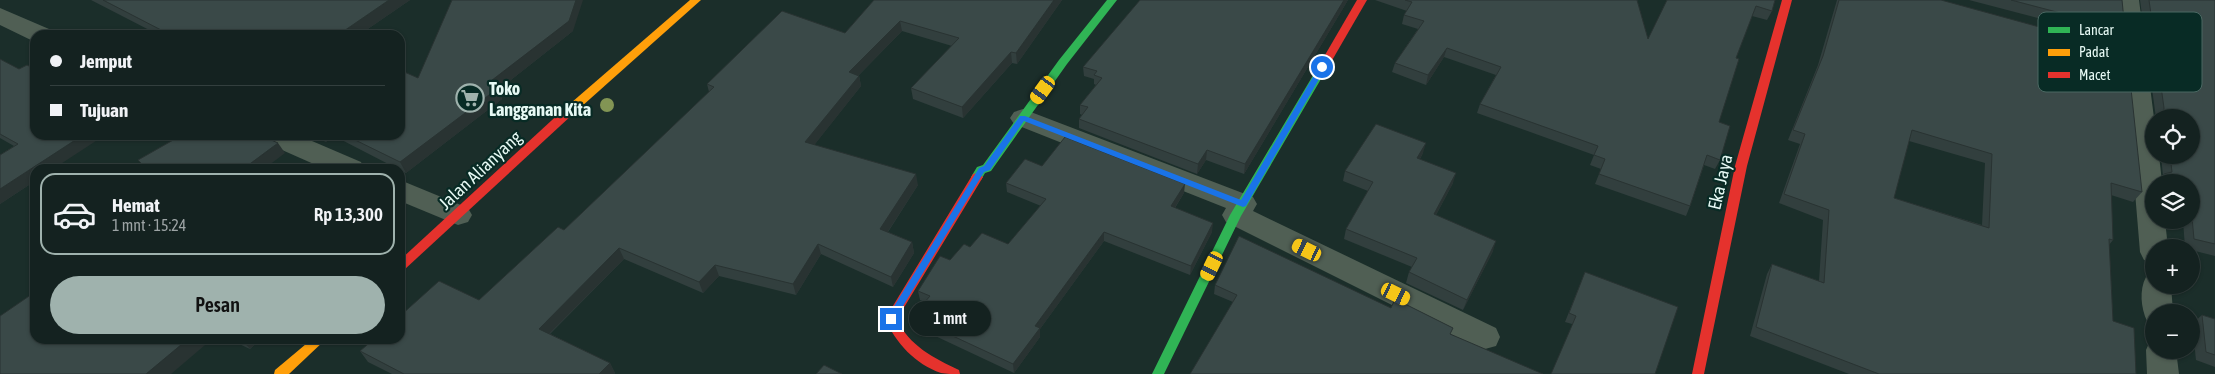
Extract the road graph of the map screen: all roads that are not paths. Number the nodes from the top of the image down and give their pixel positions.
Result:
1 (696, 0) edge
2 (1112, 0) edge
3 (1362, 0) edge
4 (1787, 0) edge
5 (0, 16) edge
6 (30, 30) edge
7 (2132, 92) edge
8 (1022, 118) junction
9 (284, 140) edge
10 (340, 164) edge
11 (405, 192) edge
12 (1240, 210) junction
13 (458, 215) junction
14 (2153, 239) edge
15 (405, 263) edge
16 (1485, 337) dead end
17 (314, 344) edge
18 (2162, 359) edge
19 (1165, 372) edge
20 (280, 374) edge
21 (954, 374) edge
22 (1698, 374) edge
23 (2163, 374) edge

1 - 13 street, Jalan Alianyang
2 - 8 street
3 - 12 street
4 - 22 street, Eka Jaya
5 - 6 street
7 - 14 street
8 - 12 street
8 - 21 street
9 - 10 street
11 - 13 street
12 - 16 street
12 - 19 street
13 - 15 street, Jalan Alianyang
17 - 20 street
18 - 23 street

